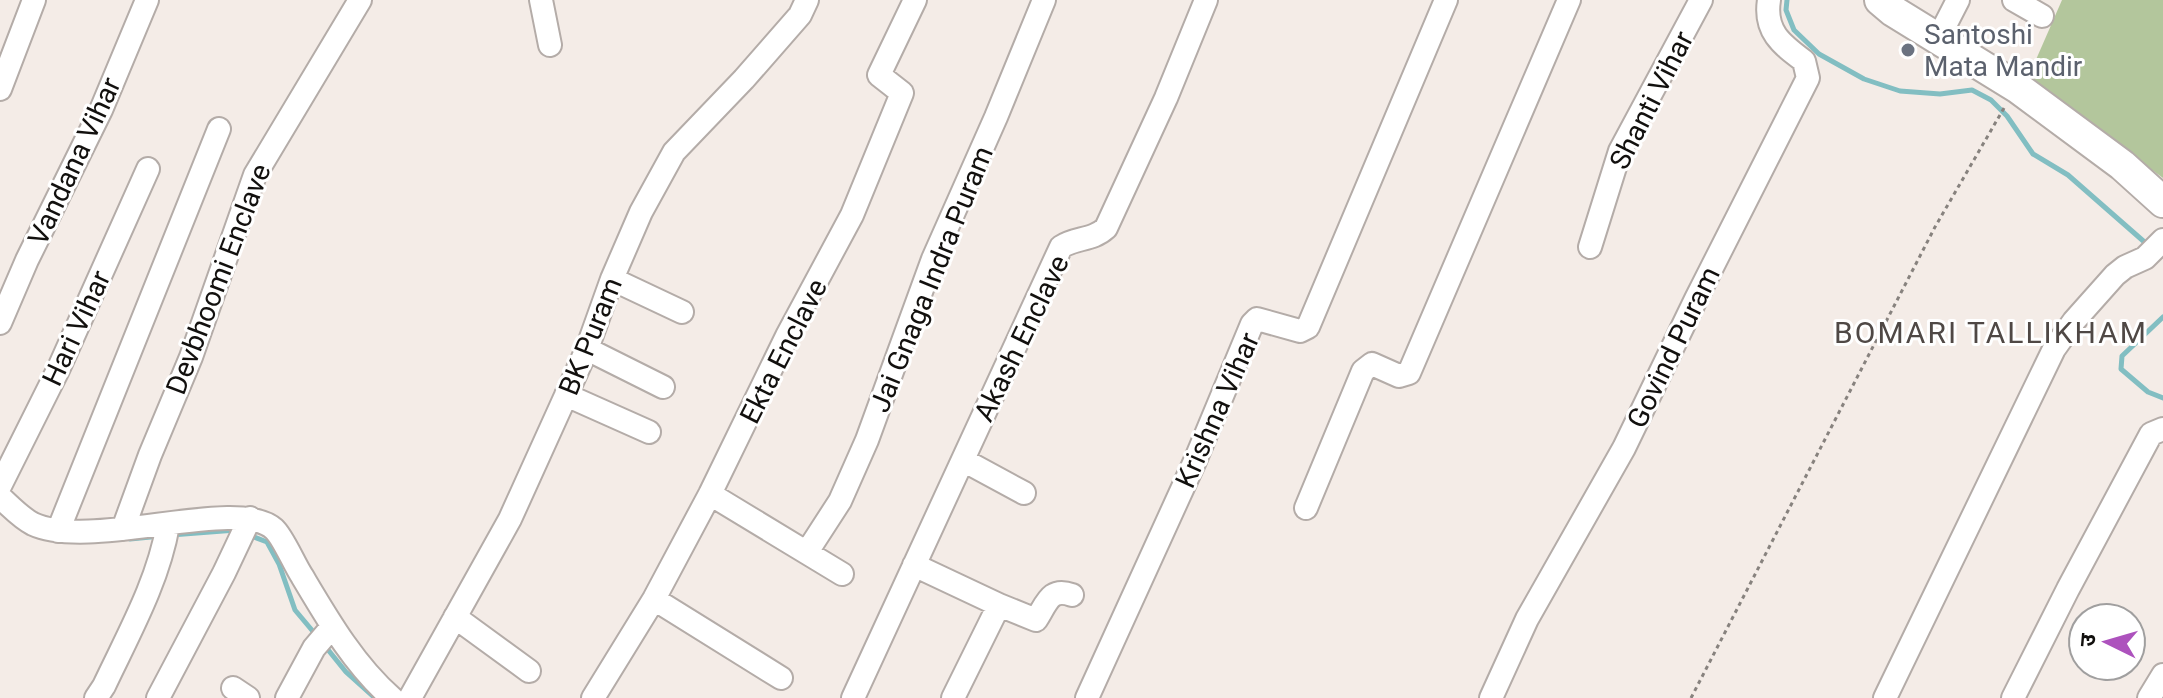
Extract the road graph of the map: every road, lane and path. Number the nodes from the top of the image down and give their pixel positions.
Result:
1 (34, 0) edge
2 (147, 0) edge
3 (360, 0) edge
4 (541, 0) edge
5 (807, 0) edge
6 (915, 0) edge
7 (1044, 0) edge
8 (1206, 0) edge
9 (1446, 0) edge
10 (1569, 0) edge
11 (1701, 0) edge
12 (1769, 0) edge
13 (1880, 0) edge
14 (1958, 0) edge
15 (2014, 0) edge
16 (2042, 16) dead end
17 (1938, 39) junction
18 (550, 45) dead end
19 (0, 89) edge
20 (2002, 112) dead end
21 (219, 129) dead end
22 (148, 169) dead end
23 (2163, 202) edge
24 (1590, 247) dead end
25 (2155, 248) edge
26 (612, 279) junction
27 (682, 312) dead end
28 (0, 323) edge
29 (587, 349) junction
30 (663, 387) dead end
31 (566, 395) junction
32 (2163, 429) edge
33 (649, 432) dead end
34 (963, 460) junction
35 (0, 486) edge
36 (1024, 493) dead end
37 (710, 494) junction
38 (0, 497) edge
39 (1306, 508) dead end
40 (245, 528) junction
41 (123, 529) junction
42 (58, 531) junction
43 (166, 535) junction
44 (807, 552) junction
45 (914, 565) junction
46 (842, 574) dead end
47 (1072, 595) dead end
48 (654, 599) junction
49 (999, 605) junction
50 (455, 617) junction
51 (323, 637) junction
52 (529, 671) dead end
53 (2163, 675) edge
54 (781, 678) dead end
55 (384, 696) edge
56 (96, 698) edge
57 (158, 698) edge
58 (287, 698) edge
59 (410, 698) edge
60 (593, 698) edge
61 (853, 698) edge
62 (953, 698) edge
63 (1087, 698) edge
64 (1491, 698) edge
65 (1691, 698) edge
66 (1885, 698) edge
67 (2013, 698) edge
68 (2149, 698) edge

1 - 19 street
2 - 28 street, Vandana Vihar
3 - 41 street, Devbhoomi Enclave
4 - 18 street
5 - 26 street, BK Puram
6 - 37 street, Ekta Enclave
7 - 44 street, Jai Gnaga Indra Puram
8 - 34 street, Akash Enclave
9 - 63 street, Krishna Vihar
10 - 39 street
11 - 24 street, Shanti Vihar
12 - 64 street, Govind Puram
13 - 17 street
14 - 17 street
15 - 16 street
17 - 23 street
20 - 65 path
21 - 42 street
22 - 35 street, Hari Vihar
25 - 66 street
26 - 27 street
26 - 29 street, BK Puram
29 - 30 street
29 - 31 street, BK Puram
31 - 33 street
31 - 50 street, BK Puram
32 - 67 street
34 - 36 street
34 - 45 street, Akash Enclave
37 - 44 street
37 - 48 street, Ekta Enclave
38 - 42 street
40 - 43 street
40 - 51 street
40 - 57 street
41 - 42 street
41 - 43 street
43 - 56 street
44 - 46 street
45 - 49 street
45 - 61 street, Akash Enclave
47 - 49 street
48 - 54 street
48 - 60 street, Ekta Enclave
49 - 62 street
50 - 52 street
50 - 59 street, BK Puram
51 - 55 street
51 - 58 street
53 - 68 street

